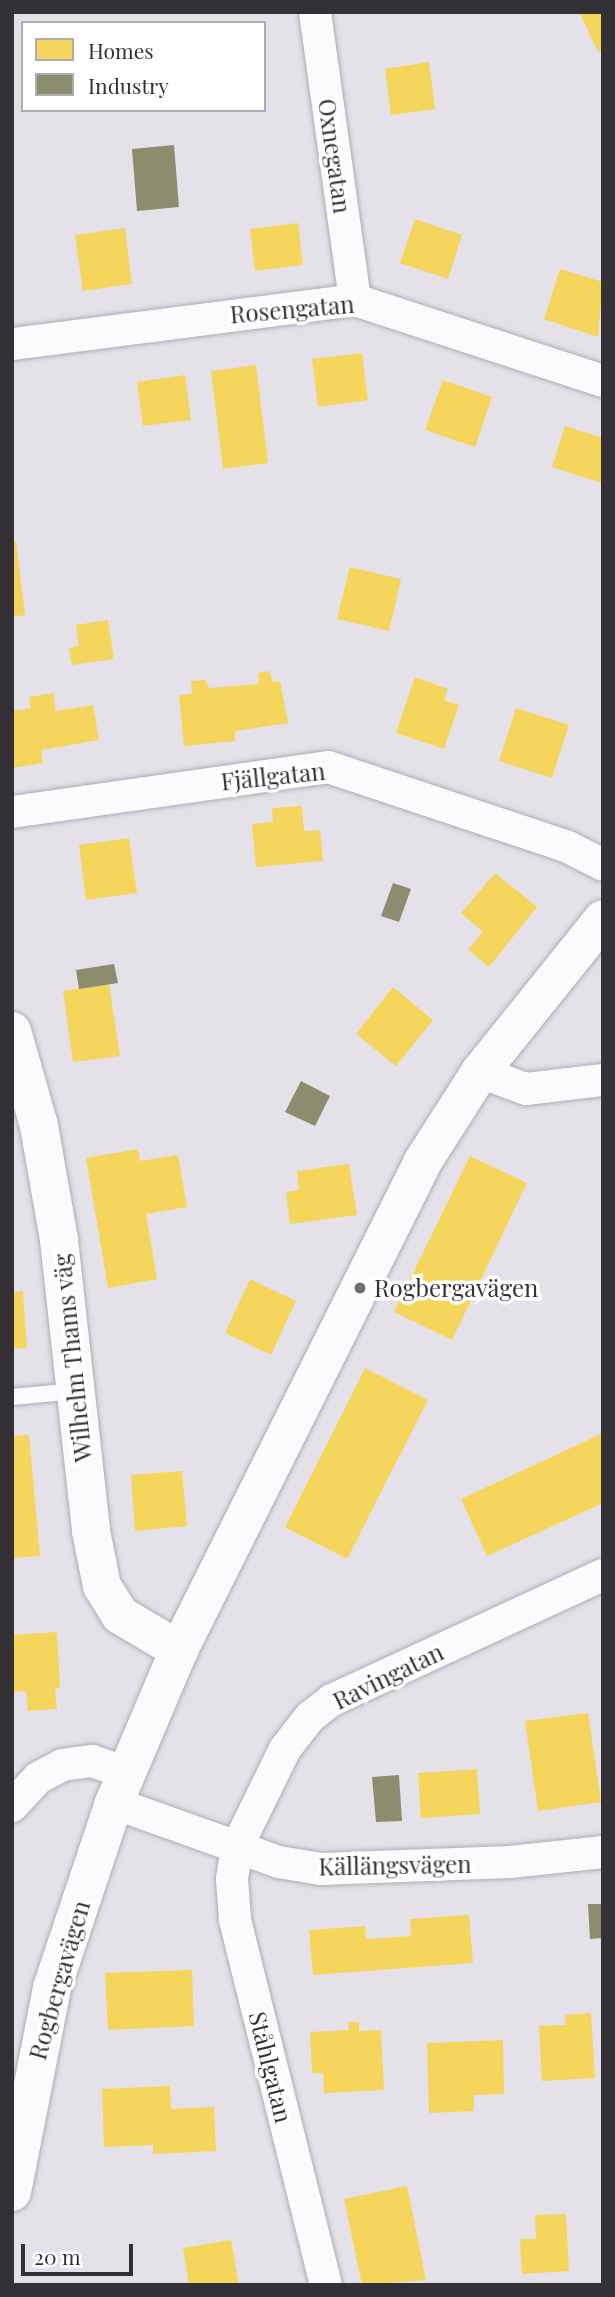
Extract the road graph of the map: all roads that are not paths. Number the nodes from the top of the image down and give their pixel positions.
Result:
1 (315, 12) edge
2 (355, 300) junction
3 (12, 344) edge
4 (603, 381) edge
5 (12, 812) edge
6 (603, 864) edge
7 (603, 919) edge
8 (12, 1031) edge
9 (480, 1072) junction
10 (603, 1080) edge
11 (78, 1391) junction
12 (12, 1397) edge
13 (603, 1575) edge
14 (179, 1650) junction
15 (120, 1788) junction
16 (12, 1806) edge
17 (237, 1847) junction
18 (603, 1852) edge
19 (12, 2192) edge
20 (326, 2285) edge

1 - 2 street, Oxnegatan
2 - 3 street, Rosengatan
2 - 4 street, Rosengatan
5 - 6 street, Fjällgatan
7 - 9 street, Rogbergavägen
8 - 11 street, Wilhelm Thams väg
9 - 10 street
9 - 14 street, Rogbergavägen
11 - 12 lane
11 - 14 street, Wilhelm Thams väg
13 - 17 street, Ravingatan
14 - 15 street, Rogbergavägen
15 - 16 street
15 - 17 street, Källängsvägen
15 - 19 street, Rogbergavägen
17 - 18 street, Källängsvägen
17 - 20 street, Ståhlgatan

